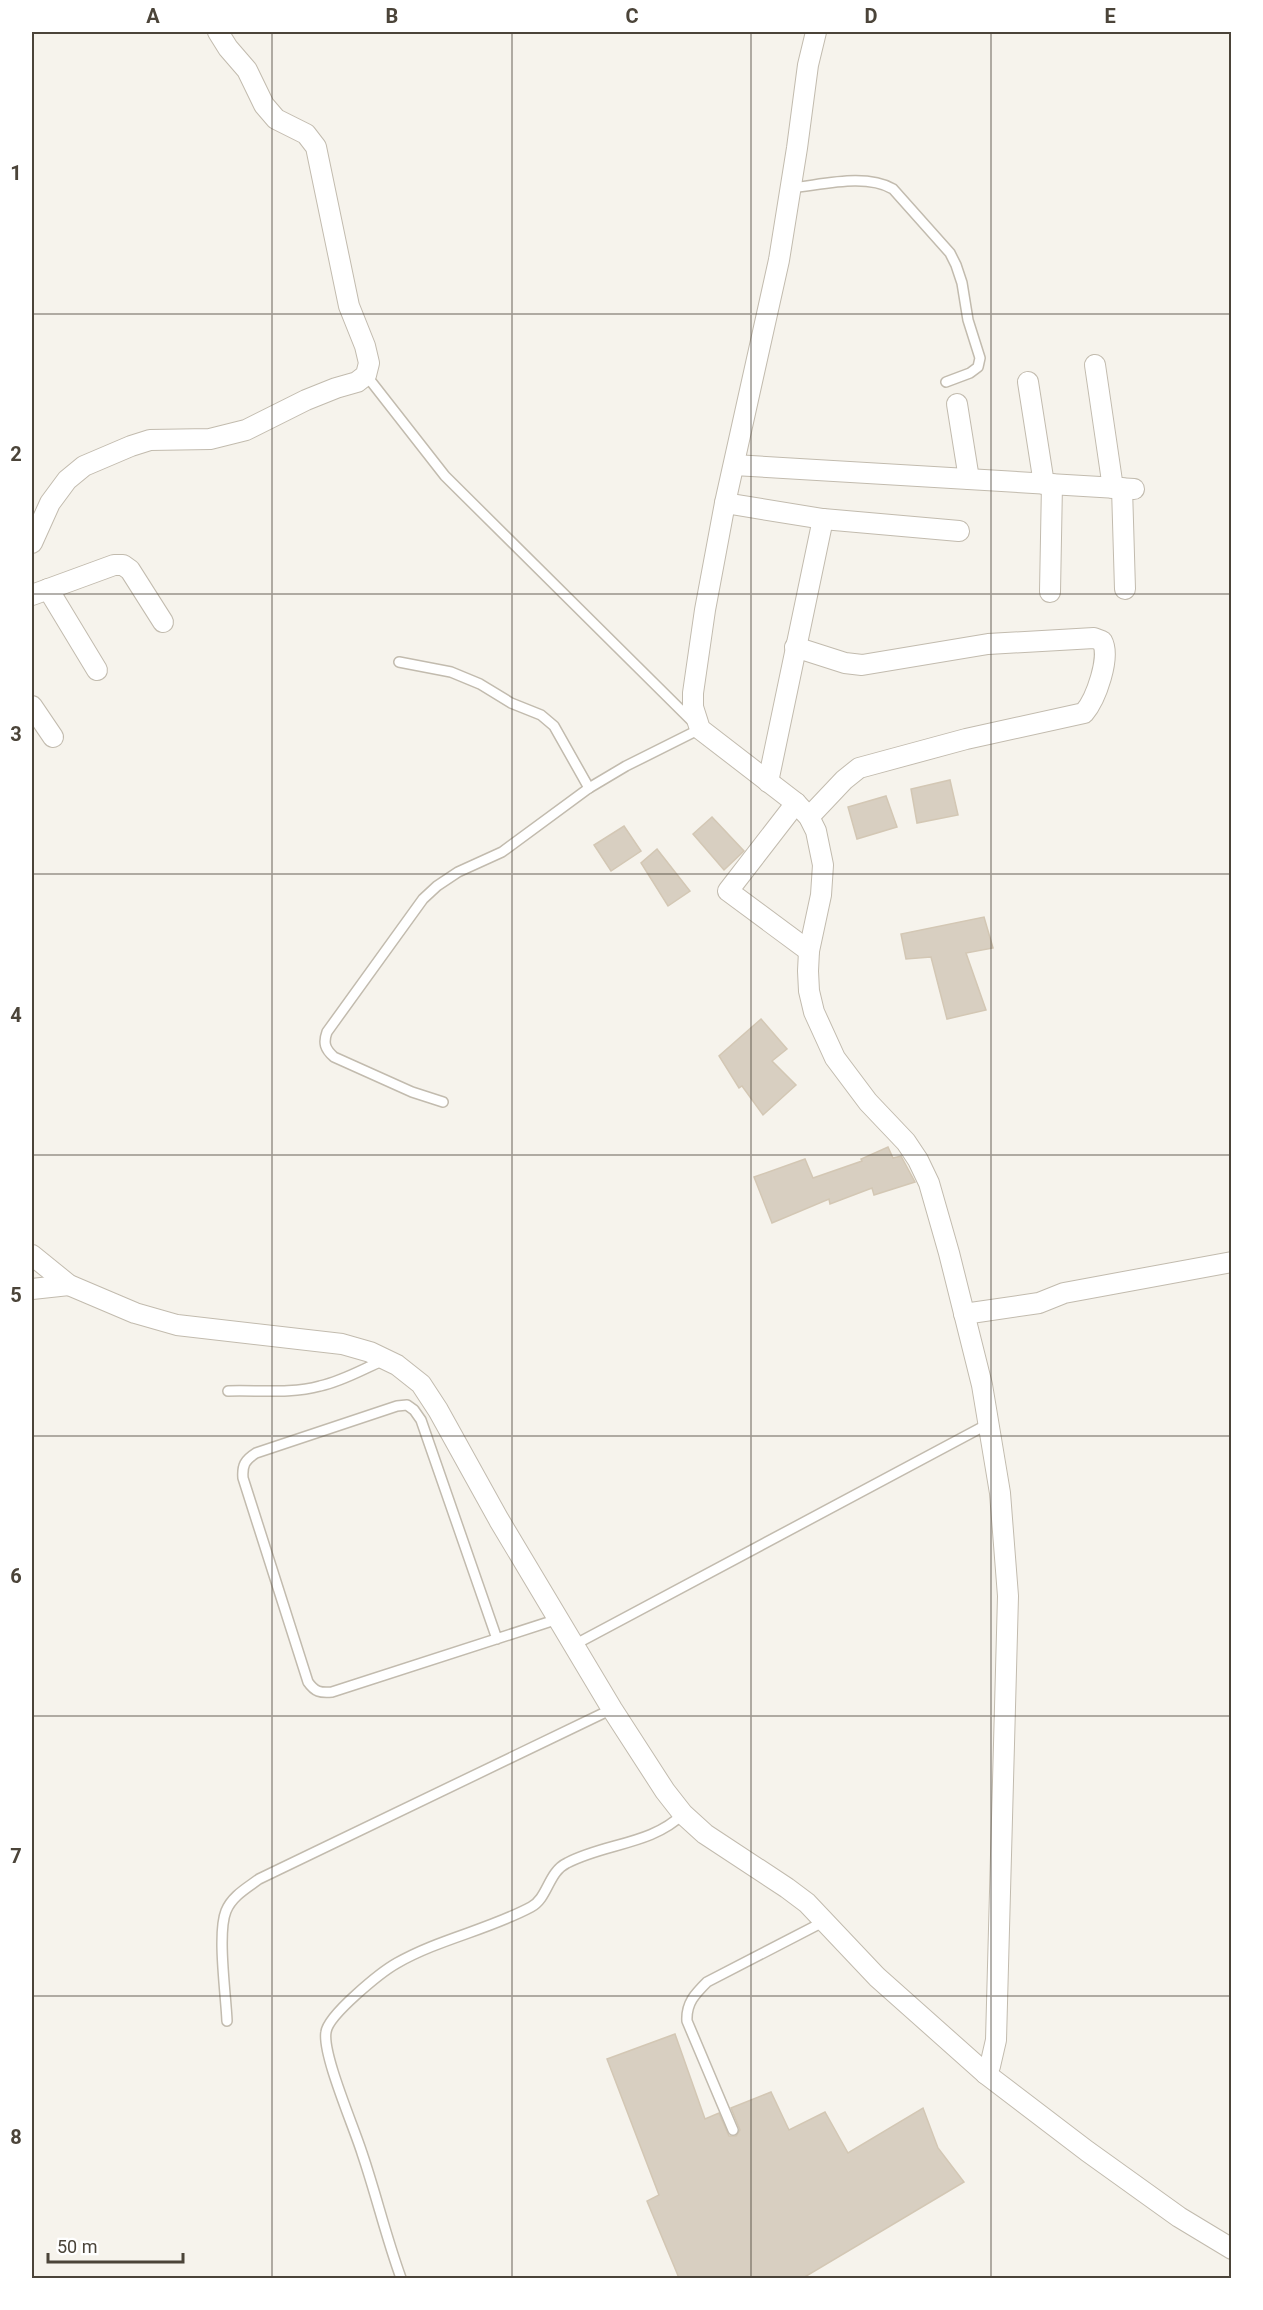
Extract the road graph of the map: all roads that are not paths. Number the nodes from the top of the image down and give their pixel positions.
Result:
1 (218, 32) edge
2 (816, 32) edge
3 (791, 188) junction
4 (1095, 366) dead end
5 (366, 375) junction
6 (946, 382) dead end
7 (1028, 382) dead end
8 (957, 404) dead end
9 (734, 465) junction
10 (969, 479) junction
11 (1048, 484) junction
12 (1123, 488) junction
13 (725, 503) junction
14 (823, 519) junction
15 (959, 531) dead end
16 (32, 543) edge
17 (1125, 589) dead end
18 (40, 592) edge
19 (1050, 592) dead end
20 (163, 622) dead end
21 (795, 647) junction
22 (399, 662) dead end
23 (97, 670) dead end
24 (32, 706) edge
25 (700, 729) junction
26 (53, 737) dead end
27 (768, 782) junction
28 (589, 788) junction
29 (803, 810) junction
30 (809, 951) junction
31 (443, 1102) dead end
32 (32, 1255) edge
33 (1232, 1262) edge
34 (69, 1286) junction
35 (32, 1289) edge
36 (964, 1314) junction
37 (385, 1359) junction
38 (228, 1391) dead end
39 (988, 1424) junction
40 (558, 1619) junction
41 (496, 1639) junction
42 (574, 1645) junction
43 (612, 1709) junction
44 (683, 1814) junction
45 (825, 1922) junction
46 (227, 2021) dead end
47 (986, 2074) junction
48 (733, 2130) dead end
49 (1232, 2249) edge
50 (401, 2278) edge

1 - 5 street
2 - 3 street
3 - 6 lane
3 - 9 street
4 - 12 street
5 - 16 street
5 - 25 lane
7 - 11 street
8 - 10 street
9 - 10 street
9 - 13 street
10 - 11 street
11 - 12 street
11 - 19 street
12 - 17 street
13 - 14 street
13 - 25 street
14 - 15 street
14 - 21 street
18 - 20 street
18 - 23 street
21 - 27 street
21 - 29 street
22 - 28 lane
24 - 26 street
25 - 27 street
25 - 28 lane
27 - 29 street
28 - 31 lane
29 - 30 street
29 - 30 street
30 - 36 street
32 - 34 street
33 - 36 street
34 - 35 street
34 - 37 street
36 - 39 street
37 - 38 lane
37 - 40 street
39 - 42 lane
39 - 47 street
40 - 41 lane
40 - 42 street
41 - 41 lane
42 - 43 street
43 - 44 street
43 - 46 lane
44 - 45 street
44 - 50 lane
45 - 47 street
45 - 48 lane
47 - 49 street

